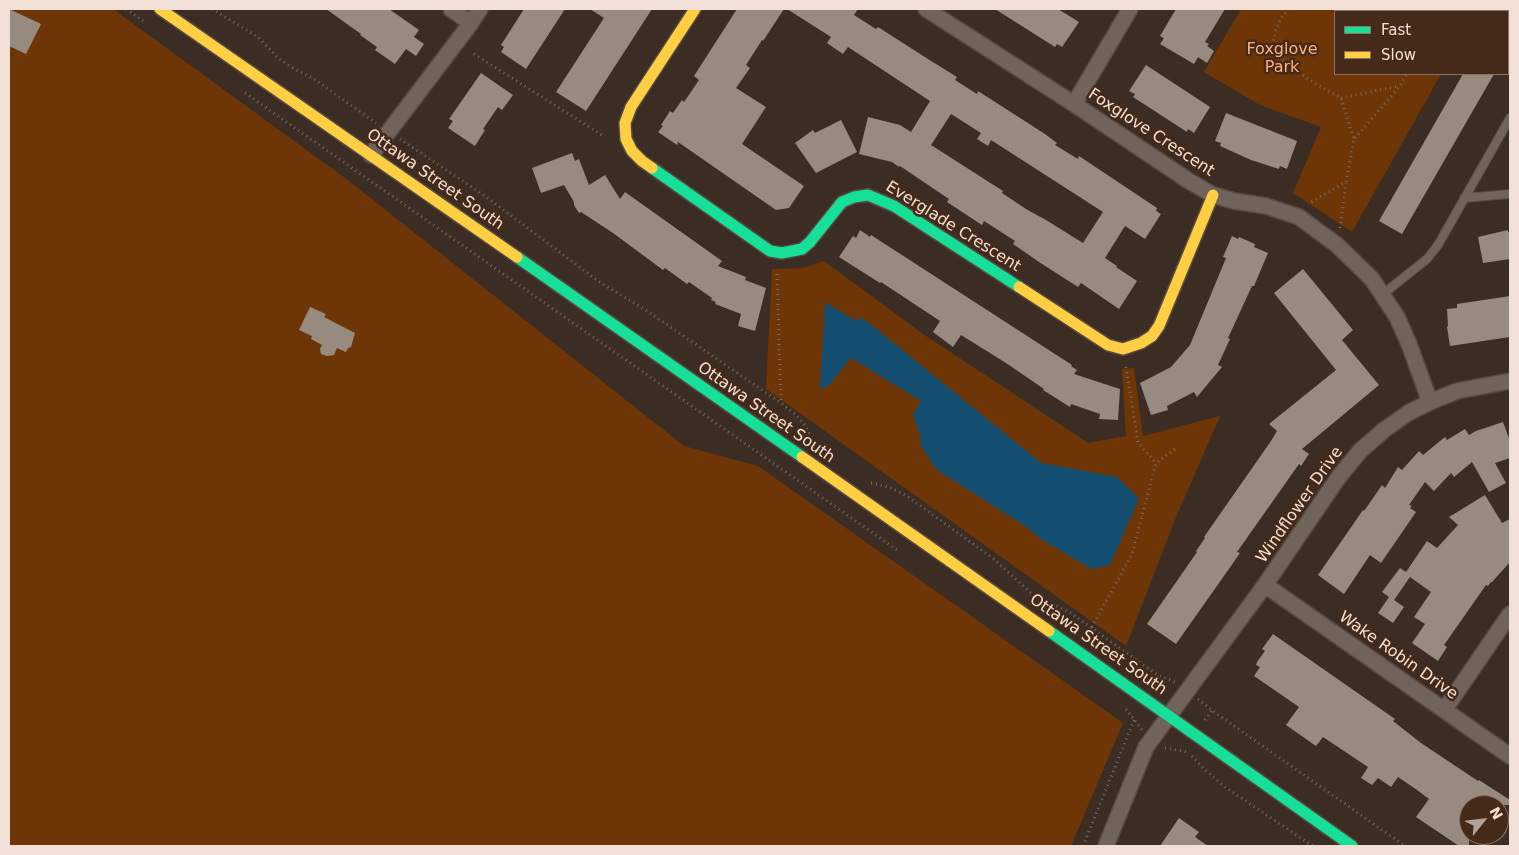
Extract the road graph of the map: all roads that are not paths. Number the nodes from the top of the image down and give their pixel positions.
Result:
1 (161, 9) edge
2 (452, 9) edge
3 (480, 9) edge
4 (696, 9) edge
5 (926, 9) edge
6 (1130, 9) edge
7 (471, 23) junction
8 (1074, 104) junction
9 (1510, 118) edge
10 (371, 155) junction
11 (1510, 194) edge
12 (1213, 195) junction
13 (1464, 198) junction
14 (1383, 294) junction
15 (1510, 381) edge
16 (1430, 402) junction
17 (1265, 585) junction
18 (1510, 614) edge
19 (1445, 710) junction
20 (1170, 716) junction
21 (1510, 756) edge
22 (1106, 846) edge
23 (1352, 846) edge

1 - 10 main road, Ottawa Street South
2 - 7 street
3 - 7 street
4 - 12 main road, Everglade Crescent
5 - 8 street, Foxglove Crescent
6 - 8 street
7 - 10 street
8 - 12 street, Foxglove Crescent
9 - 13 lane
10 - 20 main road, Ottawa Street South
11 - 13 lane
12 - 14 street, Foxglove Crescent
13 - 14 lane
14 - 16 street, Foxglove Crescent
15 - 16 street, Windflower Drive
16 - 17 street, Windflower Drive
17 - 19 street, Wake Robin Drive
17 - 20 street, Windflower Drive
18 - 19 street
19 - 21 street, Wake Robin Drive
20 - 22 street, Windflower Drive
20 - 23 main road, Ottawa Street South

